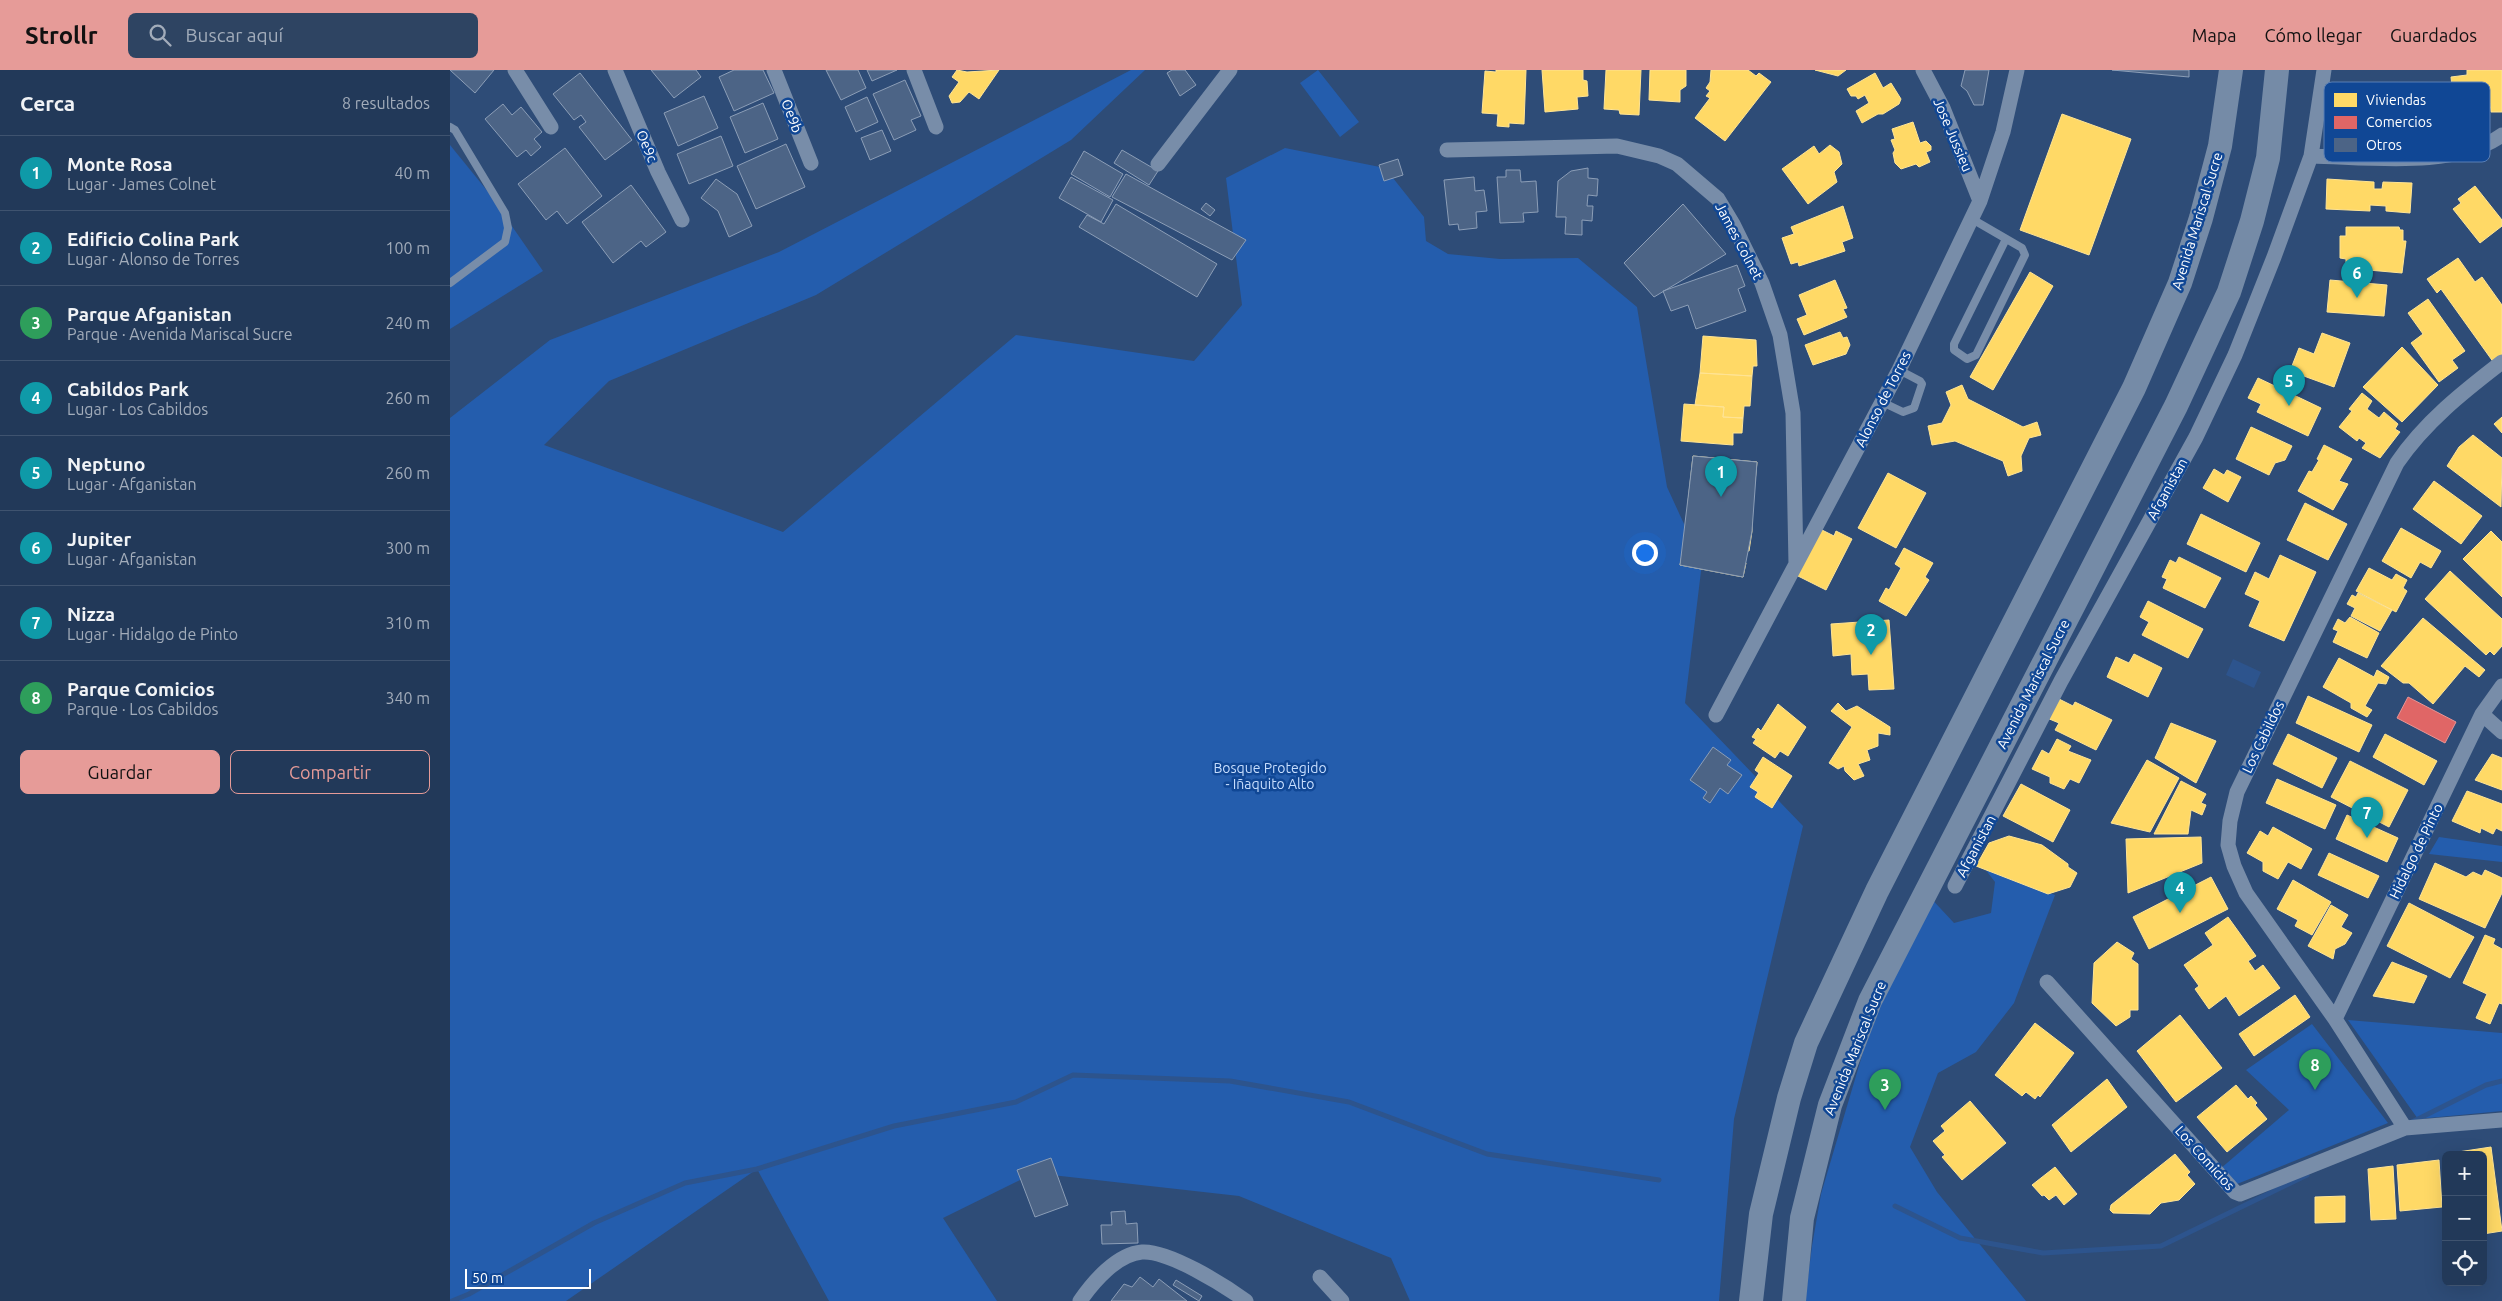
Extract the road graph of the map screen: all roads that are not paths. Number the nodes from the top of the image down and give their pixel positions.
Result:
1 (515, 70) edge
2 (615, 70) edge
3 (774, 70) edge
4 (914, 70) edge
5 (1230, 70) edge
6 (1923, 70) edge
7 (2017, 70) edge
8 (2231, 70) edge
9 (2277, 70) edge
10 (2324, 70) edge
11 (450, 127) edge
12 (551, 127) dead end
13 (936, 127) dead end
14 (2502, 135) edge
15 (2490, 141) edge
16 (1447, 150) dead end
17 (2312, 156) junction
18 (2324, 156) edge
19 (811, 163) dead end
20 (1158, 164) dead end
21 (1980, 201) junction
22 (1972, 219) junction
23 (682, 220) dead end
24 (2006, 239) junction
25 (450, 283) edge
26 (2502, 362) edge
27 (1899, 370) junction
28 (1882, 402) junction
29 (1796, 565) junction
30 (2502, 686) edge
31 (2482, 714) junction
32 (1716, 715) dead end
33 (2502, 732) edge
34 (1955, 886) dead end
35 (2047, 982) dead end
36 (2335, 1019) junction
37 (2502, 1120) edge
38 (2405, 1128) junction
39 (1320, 1277) dead end
40 (1080, 1301) edge
41 (1246, 1301) edge
42 (1342, 1301) edge
43 (1751, 1301) edge
44 (1794, 1301) edge

1 - 12 street
2 - 23 street, Oe9c
3 - 19 street, Oe9b
4 - 13 street
5 - 20 street
6 - 21 street, Jose Jussieu
7 - 21 street, Alonso de Torres
8 - 43 main road, Avenida Mariscal Sucre
9 - 44 main road, Avenida Mariscal Sucre
10 - 17 street, Afganistan
11 - 25 lane
14 - 15 street
16 - 29 street, James Colnet
17 - 18 street
17 - 34 street, Afganistan
21 - 22 street, Alonso de Torres
22 - 24 lane
22 - 27 street, Alonso de Torres
24 - 24 lane
26 - 36 street, Los Cabildos
27 - 28 street, Alonso de Torres
27 - 28 lane
28 - 29 street, Alonso de Torres
29 - 32 street, Alonso de Torres
30 - 31 street, Hidalgo de Pinto
31 - 33 street
31 - 36 street, Hidalgo de Pinto
35 - 38 street, Los Comicios
36 - 38 street, Los Cabildos
37 - 38 street, Los Comicios
39 - 42 street
40 - 41 street

